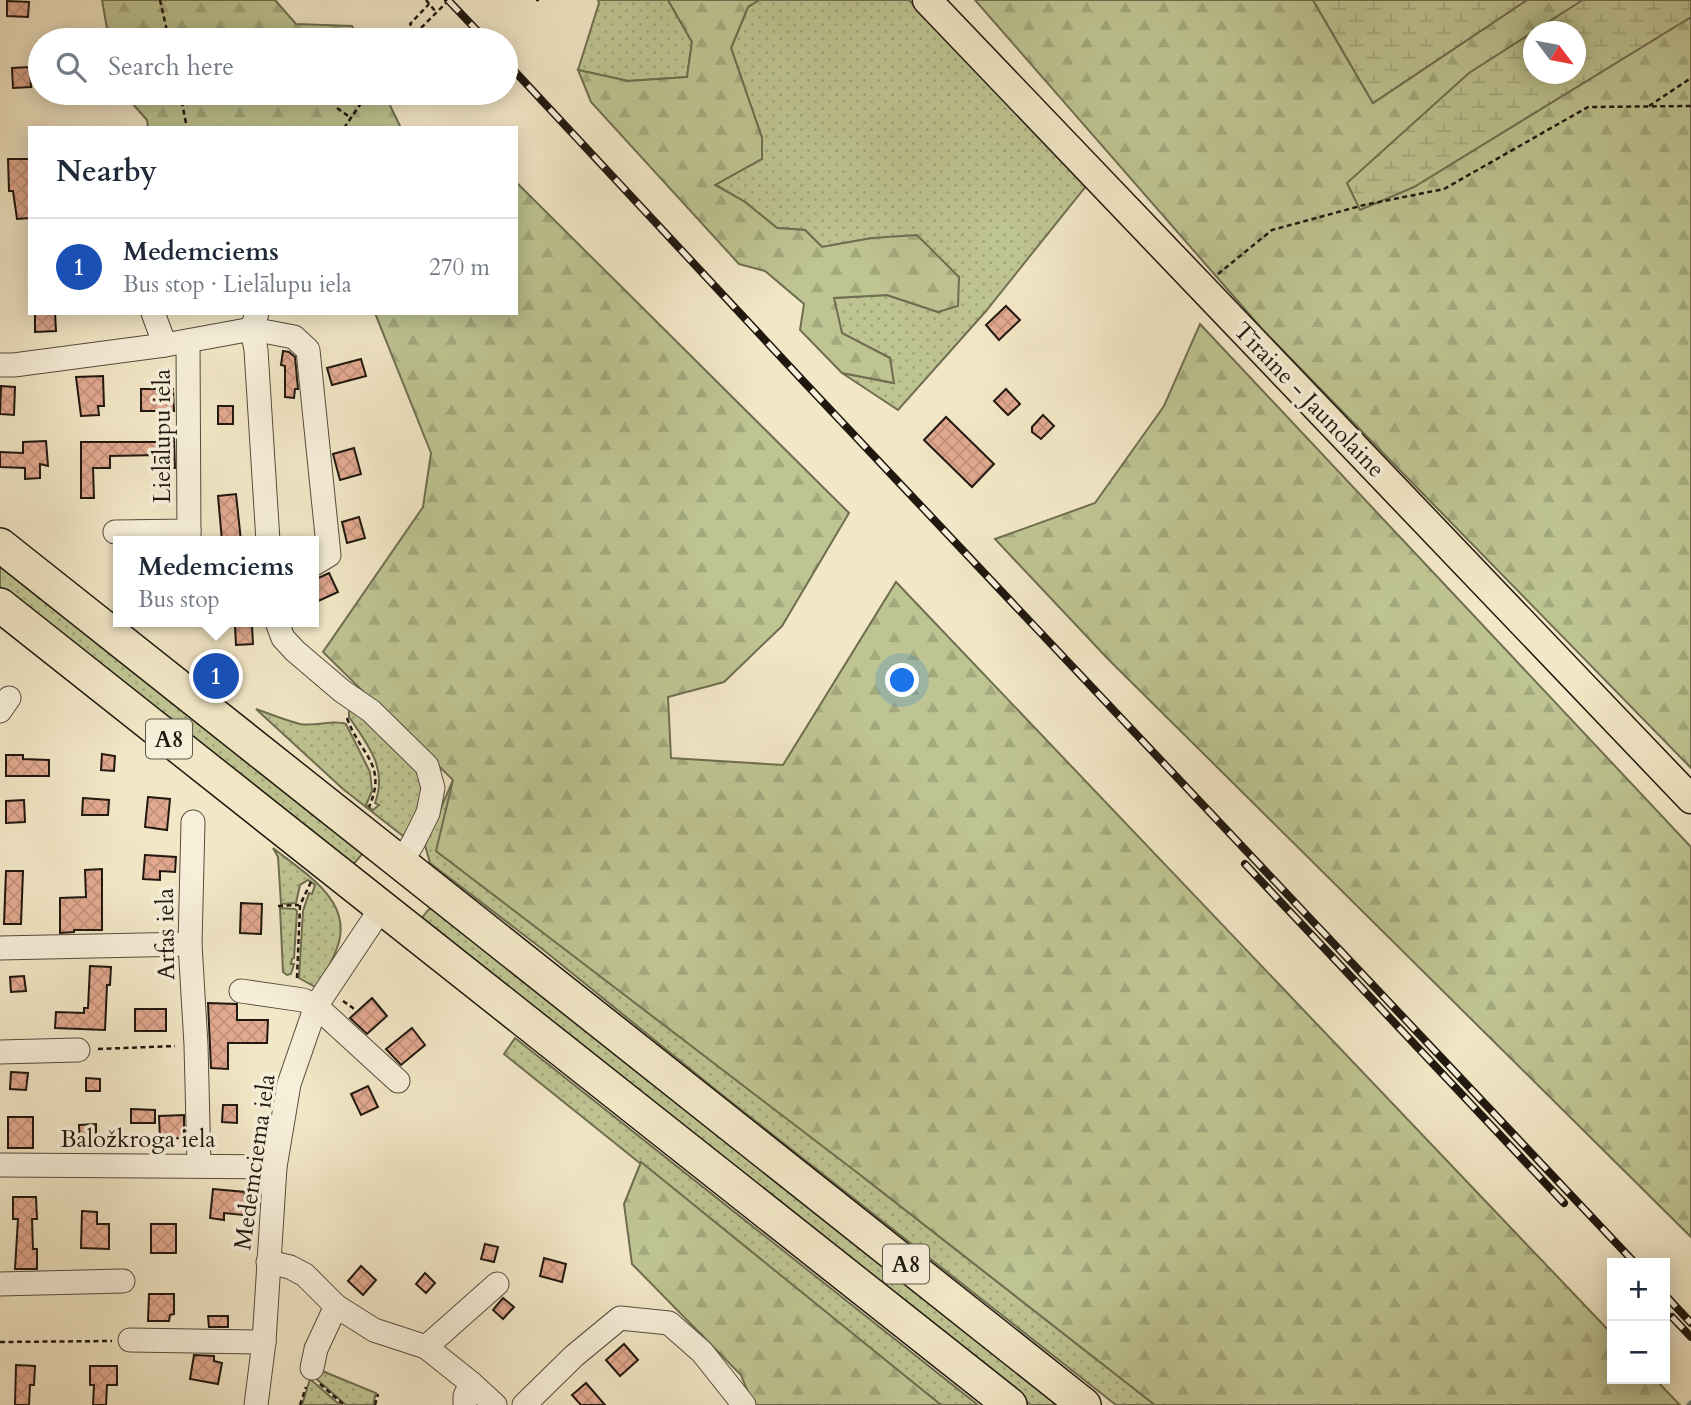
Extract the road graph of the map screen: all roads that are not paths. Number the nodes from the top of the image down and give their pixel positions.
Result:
1 (927, 0) edge
2 (154, 315) edge
3 (254, 321) edge
4 (188, 341) junction
5 (165, 345) junction
6 (0, 365) edge
7 (115, 532) dead end
8 (189, 536) edge
9 (268, 536) edge
10 (0, 545) edge
11 (319, 561) edge
12 (0, 605) edge
13 (279, 627) edge
14 (1691, 799) edge
15 (193, 822) dead end
16 (401, 862) junction
17 (382, 907) junction
18 (190, 944) junction
19 (0, 948) edge
20 (241, 991) dead end
21 (316, 1006) junction
22 (78, 1050) road end
23 (0, 1052) edge
24 (398, 1081) dead end
25 (0, 1165) edge
26 (199, 1165) junction
27 (275, 1167) junction
28 (268, 1262) junction
29 (123, 1281) dead end
30 (0, 1284) edge
31 (497, 1284) dead end
32 (335, 1306) junction
33 (130, 1340) road end
34 (264, 1342) junction
35 (425, 1347) junction
36 (313, 1379) road end
37 (471, 1383) junction
38 (256, 1405) edge
39 (464, 1405) edge
40 (495, 1405) edge
41 (524, 1405) edge
42 (744, 1405) edge
43 (1010, 1405) edge
44 (1084, 1405) edge

1 - 14 main road, Tīraine - Jaunolaine
2 - 5 street
3 - 4 street
3 - 9 street
3 - 11 street
4 - 5 street
4 - 8 street, Lielālupu iela
5 - 6 street
7 - 8 street, Lielālupu iela
10 - 16 highway, A8
12 - 17 highway, A8
13 - 16 street
15 - 18 street, Arfas iela
16 - 44 highway, A8
17 - 21 street, Medemciema iela
17 - 43 highway, A8
18 - 19 street
18 - 26 street, Arfas iela
20 - 21 street
21 - 24 street
21 - 27 street, Medemciema iela
22 - 23 street
25 - 26 street, Baložkroga iela
26 - 27 street, Baložkroga iela
27 - 28 street, Medemciema iela
28 - 32 street
28 - 34 street, Medemciema iela
29 - 30 street
31 - 35 street
32 - 35 street
32 - 36 street
33 - 34 street
34 - 38 street, Medemciema iela
35 - 37 street
37 - 39 street
37 - 40 street
41 - 42 street

